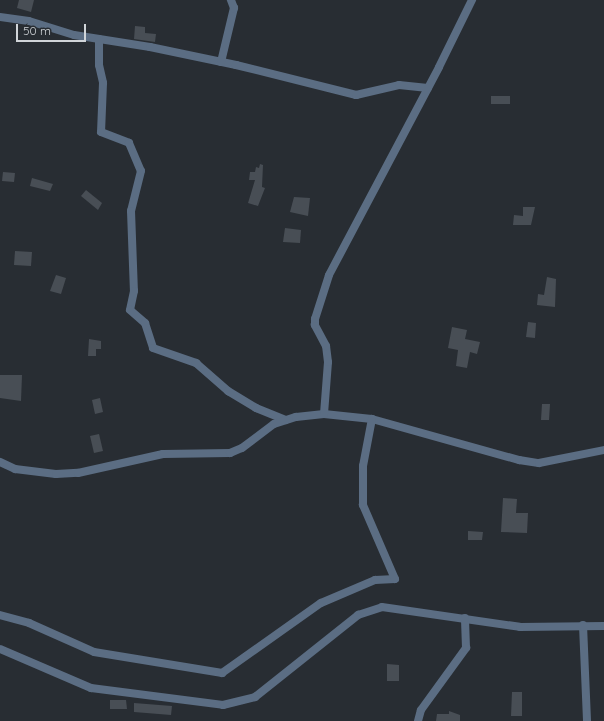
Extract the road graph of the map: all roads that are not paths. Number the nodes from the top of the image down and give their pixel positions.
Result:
1 (231, 0) edge
2 (472, 0) edge
3 (0, 17) edge
4 (99, 39) junction
5 (221, 62) junction
6 (428, 88) junction
7 (324, 414) junction
8 (372, 419) junction
9 (286, 420) junction
10 (604, 450) edge
11 (0, 462) edge
12 (0, 615) edge
13 (465, 618) junction
14 (583, 625) junction
15 (604, 626) edge
16 (0, 649) edge
17 (418, 721) edge
18 (587, 721) edge

1 - 5 street
2 - 6 street
3 - 4 street
4 - 5 street
4 - 9 street
5 - 6 street
6 - 7 street
7 - 8 street
7 - 9 street
8 - 10 street
8 - 12 street
9 - 11 street
13 - 14 street
13 - 16 street
13 - 17 street
14 - 15 street
14 - 18 street

